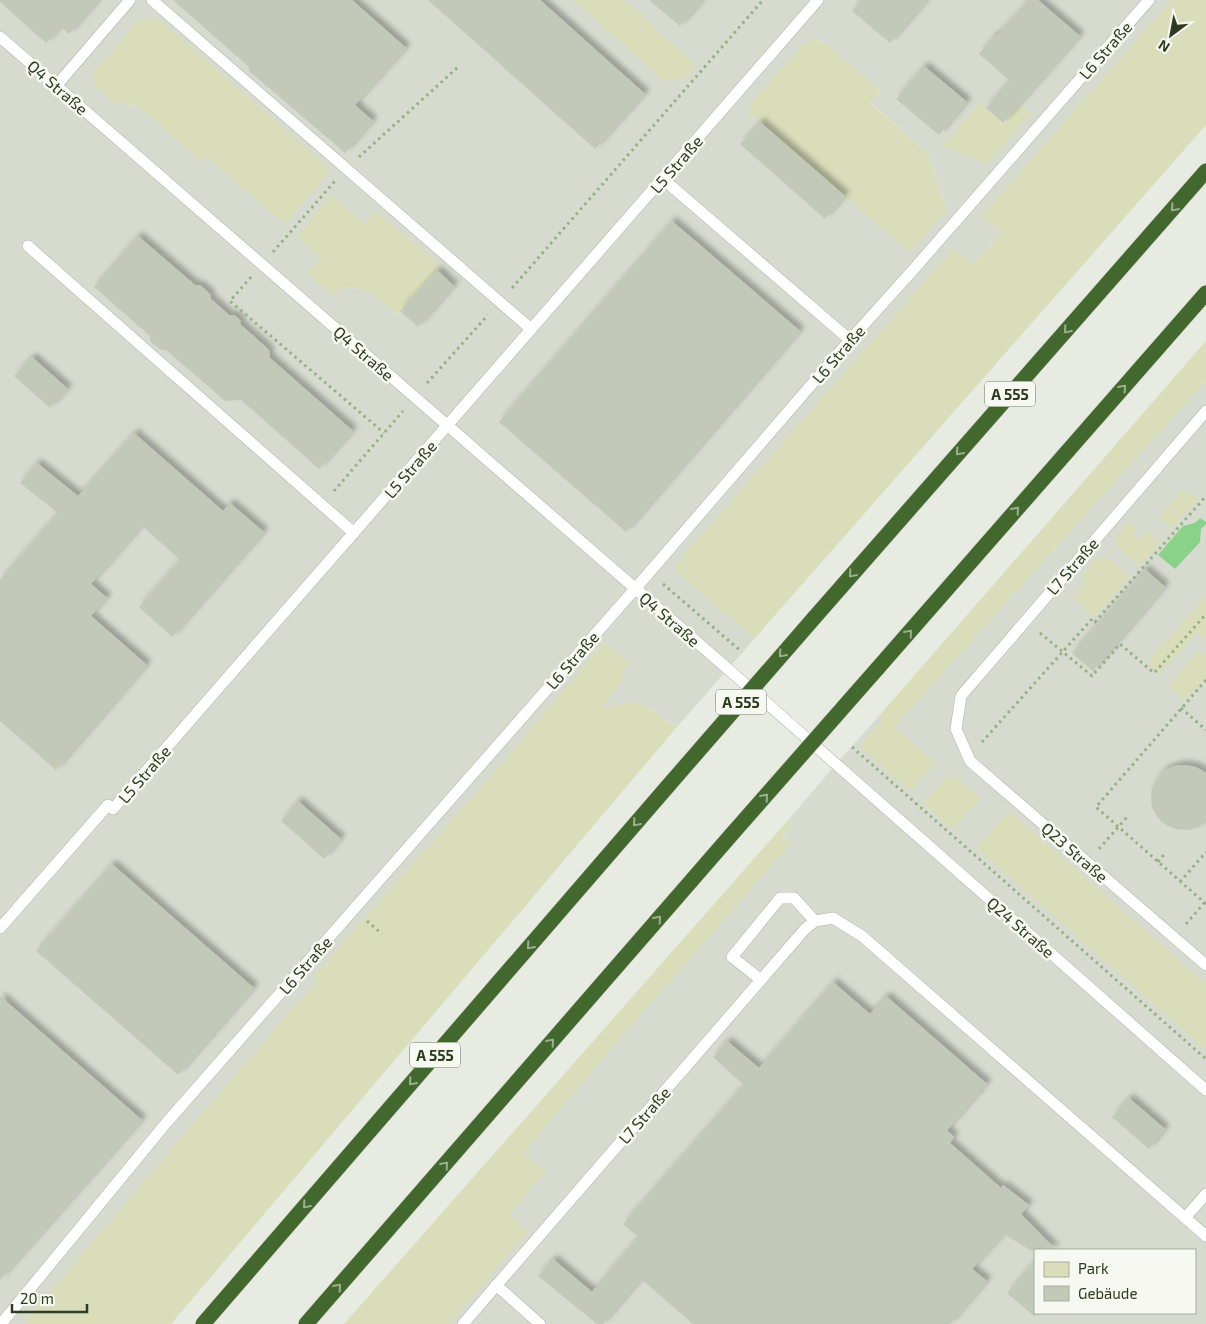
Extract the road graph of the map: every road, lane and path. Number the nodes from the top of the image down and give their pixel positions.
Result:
1 (130, 0) edge
2 (152, 0) edge
3 (762, 0) edge
4 (818, 0) edge
5 (1149, 0) edge
6 (0, 37) edge
7 (56, 86) junction
8 (1206, 171) edge
9 (664, 178) junction
10 (28, 246) dead end
11 (1206, 293) edge
12 (230, 301) dead end
13 (500, 302) junction
14 (531, 329) junction
15 (850, 340) junction
16 (415, 397) junction
17 (1206, 411) edge
18 (448, 426) junction
19 (384, 433) junction
20 (1206, 496) edge
21 (322, 505) junction
22 (354, 533) junction
23 (649, 572) junction
24 (635, 588) junction
25 (1206, 614) edge
26 (1026, 620) junction
27 (742, 652) dead end
28 (1063, 652) junction
29 (1206, 680) edge
30 (1181, 708) junction
31 (956, 729) joint
32 (1206, 730) edge
33 (852, 747) dead end
34 (968, 757) junction
35 (836, 764) joint
36 (1127, 817) dead end
37 (1117, 828) junction
38 (1096, 852) dead end
39 (1166, 852) dead end
40 (1206, 852) edge
41 (1158, 862) junction
42 (1180, 882) junction
43 (1205, 904) edge
44 (815, 921) junction
45 (0, 928) edge
46 (1183, 928) dead end
47 (1206, 965) edge
48 (760, 980) junction
49 (1206, 1059) edge
50 (1206, 1090) edge
51 (1206, 1194) edge
52 (1185, 1218) junction
53 (1206, 1236) edge
54 (496, 1285) junction
55 (0, 1324) edge
56 (203, 1324) edge
57 (306, 1324) edge
58 (463, 1324) edge
59 (540, 1324) edge

1 - 7 lane
2 - 13 lane
3 - 13 path
4 - 9 lane, L5 Straße
5 - 15 lane, L6 Straße
6 - 7 lane, Q4 Straße
7 - 16 lane, Q4 Straße
8 -> 56 highway, A 555, bridge
9 - 14 lane, L5 Straße
9 - 15 lane
10 - 21 lane
57 -> 11 highway, bridge
12 - 19 path
13 - 14 lane
13 - 16 path
14 - 18 lane, L5 Straße
15 - 23 lane, L6 Straße
16 - 18 lane, Q4 Straße
16 - 19 path
17 - 26 lane, L7 Straße
18 - 22 lane, L5 Straße
18 - 24 lane, Q4 Straße
19 - 21 path
20 - 28 path
21 - 22 lane
22 - 45 lane, L5 Straße
23 - 24 lane, L6 Straße
23 - 27 path
24 - 35 lane, Q4 Straße
24 - 55 lane, L6 Straße
25 - 28 path
26 - 28 path
26 - 31 lane, L7 Straße
28 - 34 path
29 - 30 path
30 - 32 path
30 - 37 path
31 - 34 lane, Q23 Straße
33 - 49 path
34 - 47 lane, Q23 Straße
35 - 50 lane, Q24 Straße
36 - 37 path
37 - 38 path
37 - 41 path
39 - 41 path
40 - 42 path
41 - 42 path
42 - 43 path
43 - 46 path
44 - 48 lane, L7 Straße
44 - 48 lane
44 - 52 lane
48 - 54 lane, L7 Straße
51 - 52 lane
52 - 53 lane
54 - 58 lane, L7 Straße
54 - 59 lane

